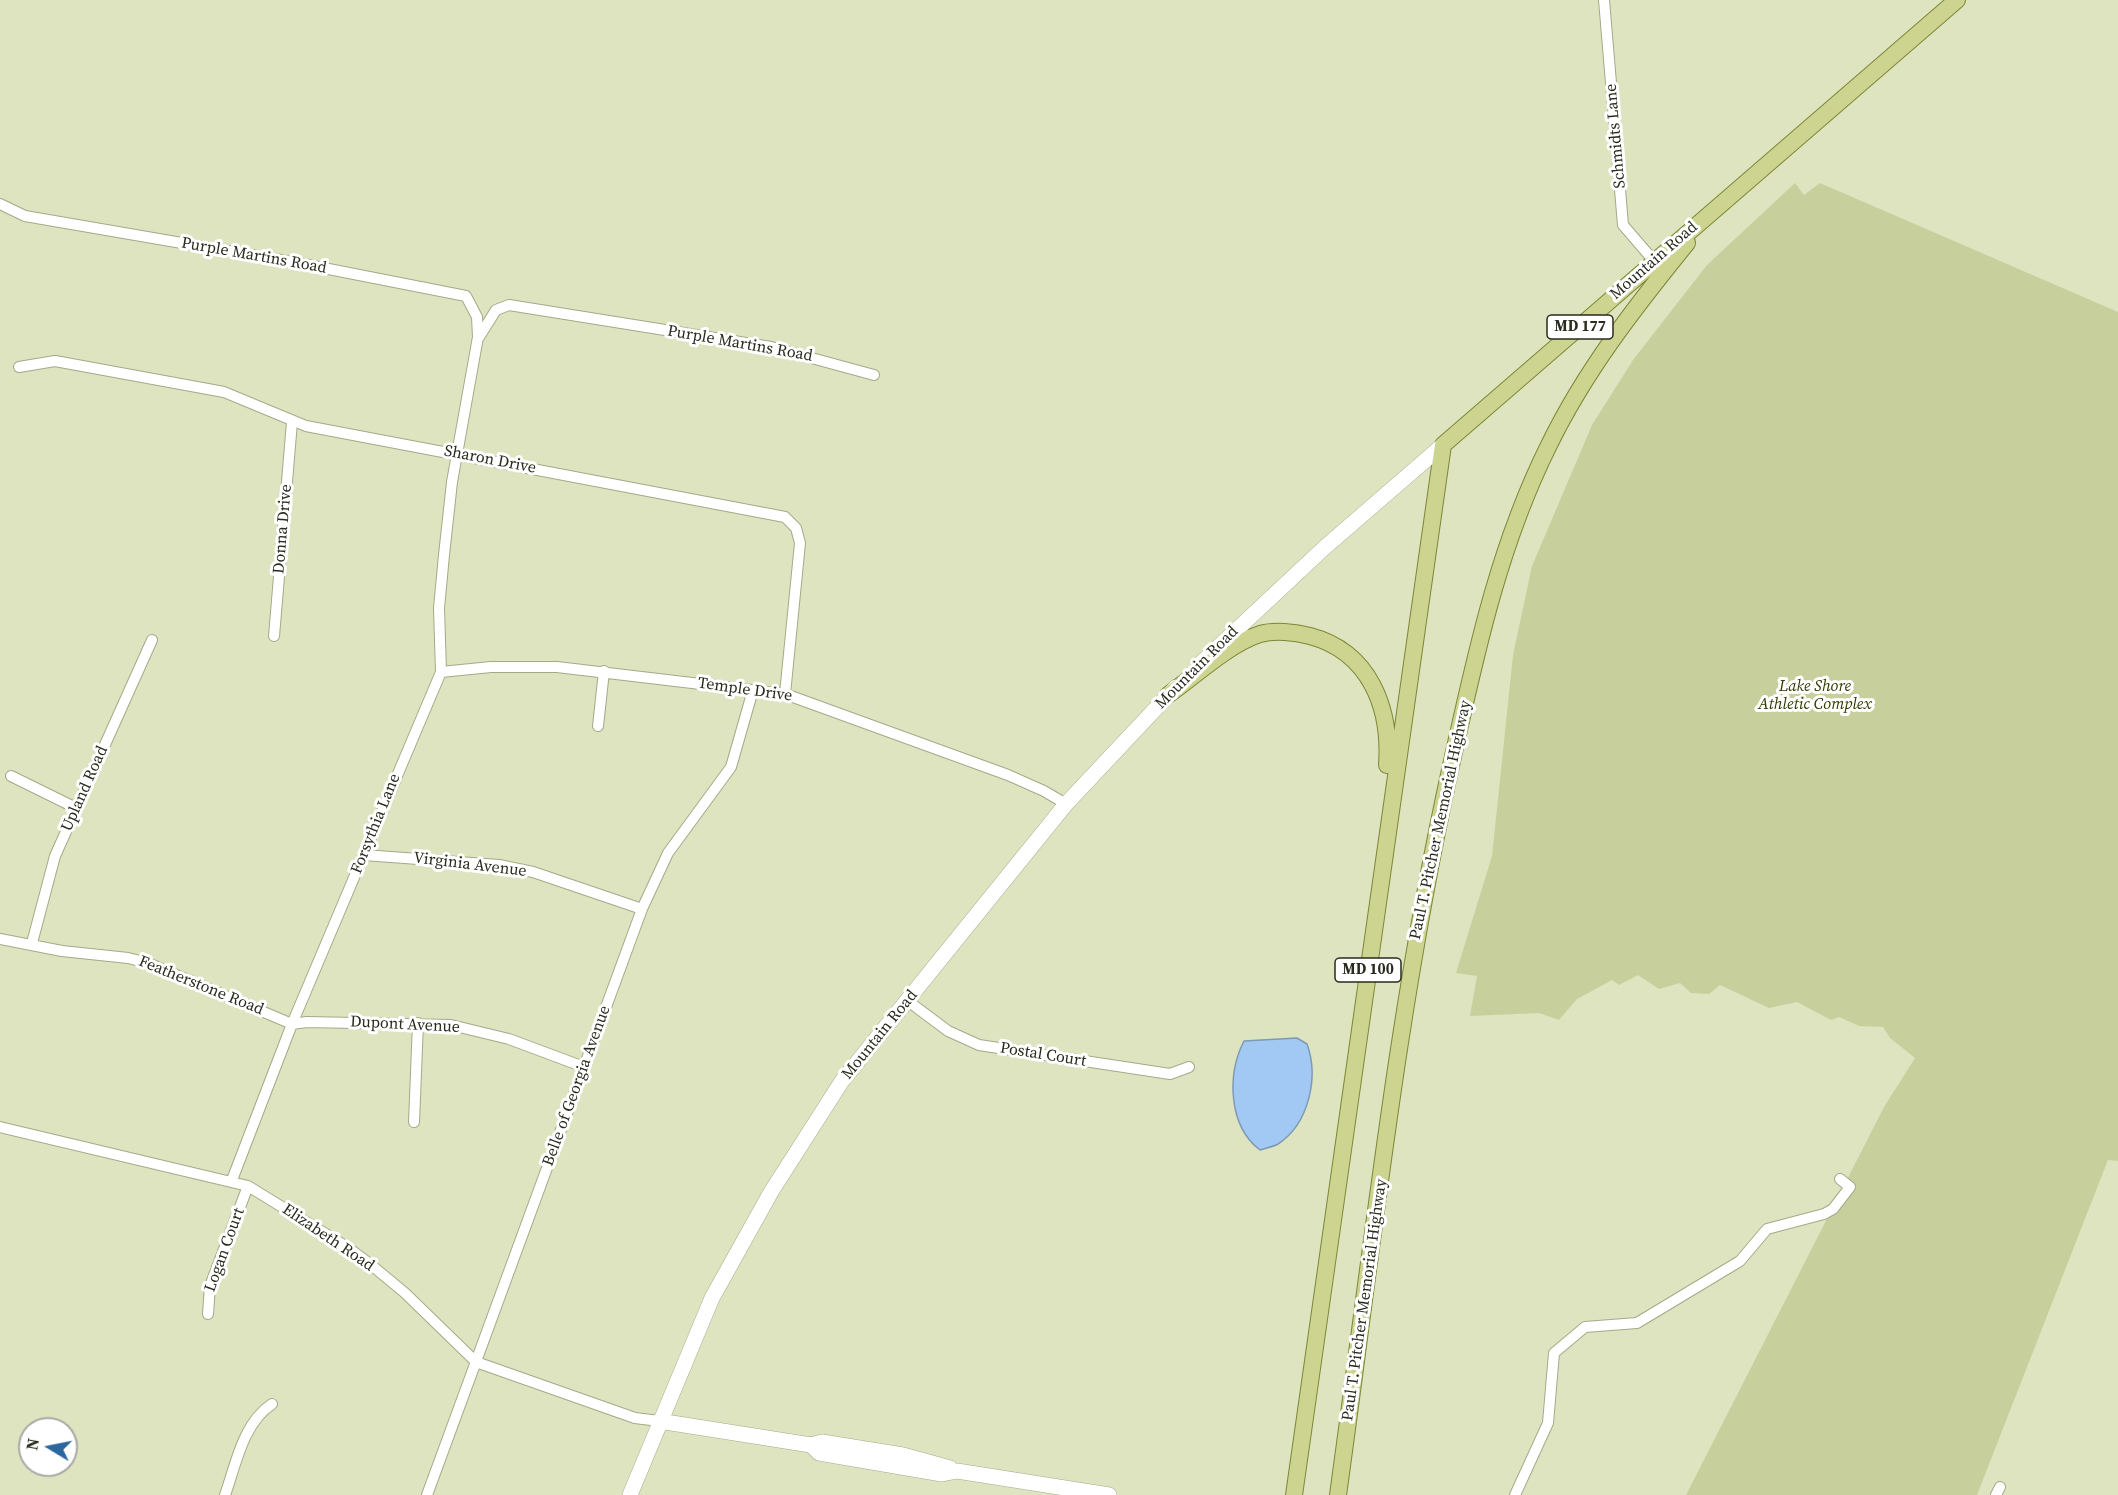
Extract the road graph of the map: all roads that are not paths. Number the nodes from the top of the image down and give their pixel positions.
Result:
1 (1604, 0) edge
2 (1957, 0) edge
3 (0, 204) edge
4 (1716, 208) junction
5 (1654, 261) junction
6 (478, 337) junction
7 (19, 367) dead end
8 (874, 375) dead end
9 (292, 422) junction
10 (1443, 445) junction
11 (457, 454) junction
12 (274, 636) dead end
13 (152, 640) dead end
14 (604, 671) junction
15 (441, 672) junction
16 (753, 690) junction
17 (786, 694) junction
18 (1168, 695) junction
19 (598, 726) dead end
20 (10, 776) dead end
21 (1066, 804) junction
22 (76, 808) junction
23 (364, 855) junction
24 (1378, 893) junction
25 (642, 909) junction
26 (0, 939) edge
27 (32, 943) junction
28 (908, 1000) junction
29 (418, 1023) junction
30 (292, 1024) junction
31 (584, 1067) junction
32 (1189, 1067) dead end
33 (414, 1122) dead end
34 (0, 1127) edge
35 (1840, 1179) dead end
36 (232, 1180) junction
37 (248, 1186) junction
38 (208, 1314) dead end
39 (476, 1362) junction
40 (272, 1404) dead end
41 (658, 1421) junction
42 (225, 1495) edge
43 (427, 1495) edge
44 (630, 1495) edge
45 (1109, 1495) edge
46 (1294, 1495) edge
47 (1338, 1495) edge
48 (1515, 1495) edge

1 - 5 street, Schmidts Lane
2 - 4 main road, Mountain Road / MD 177
3 - 6 street, Purple Martins Road
4 - 5 main road, Mountain Road / MD 177
4 - 47 main road, Paul T. Pitcher Memorial Highway / MD 100
5 - 10 main road, Mountain Road / MD 177
6 - 8 street, Purple Martins Road
6 - 11 street, Purple Martins Road
7 - 9 street, Sharon Drive
9 - 11 street, Sharon Drive
9 - 12 street, Donna Drive
10 - 18 main road, Mountain Road / MD 177
10 - 24 main road, MD 100
11 - 15 street, Forsythia Lane
11 - 17 street, Sharon Drive
13 - 22 street, Upland Road
14 - 15 street, Temple Drive
14 - 16 street, Temple Drive
14 - 19 street
15 - 23 street, Forsythia Lane
16 - 17 street, Temple Drive
16 - 25 street, Belle of Georgia Avenue
17 - 21 street, Temple Drive
18 - 21 main road, Mountain Road / MD 177
18 - 24 main road
20 - 22 street
21 - 28 main road, Mountain Road / MD 177
22 - 27 street, Upland Road
23 - 25 street, Virginia Avenue
23 - 30 street, Forsythia Lane
24 - 46 main road, MD 100
25 - 31 street, Belle of Georgia Avenue
26 - 27 street, Featherstone Road
27 - 30 street, Featherstone Road
28 - 32 street, Postal Court
28 - 41 main road, Mountain Road / MD 177
29 - 30 street, Dupont Avenue
29 - 31 street, Dupont Avenue
29 - 33 street
30 - 36 street, Forsythia Lane
31 - 39 street, Belle of Georgia Avenue
34 - 36 street, Elizabeth Road
35 - 48 street
36 - 37 street, Elizabeth Road
37 - 38 street, Logan Court
37 - 39 street, Elizabeth Road
39 - 41 street, Elizabeth Road
39 - 43 street, Belle of Georgia Avenue
40 - 42 street
41 - 44 main road, Mountain Road / MD 177
41 - 45 main road

